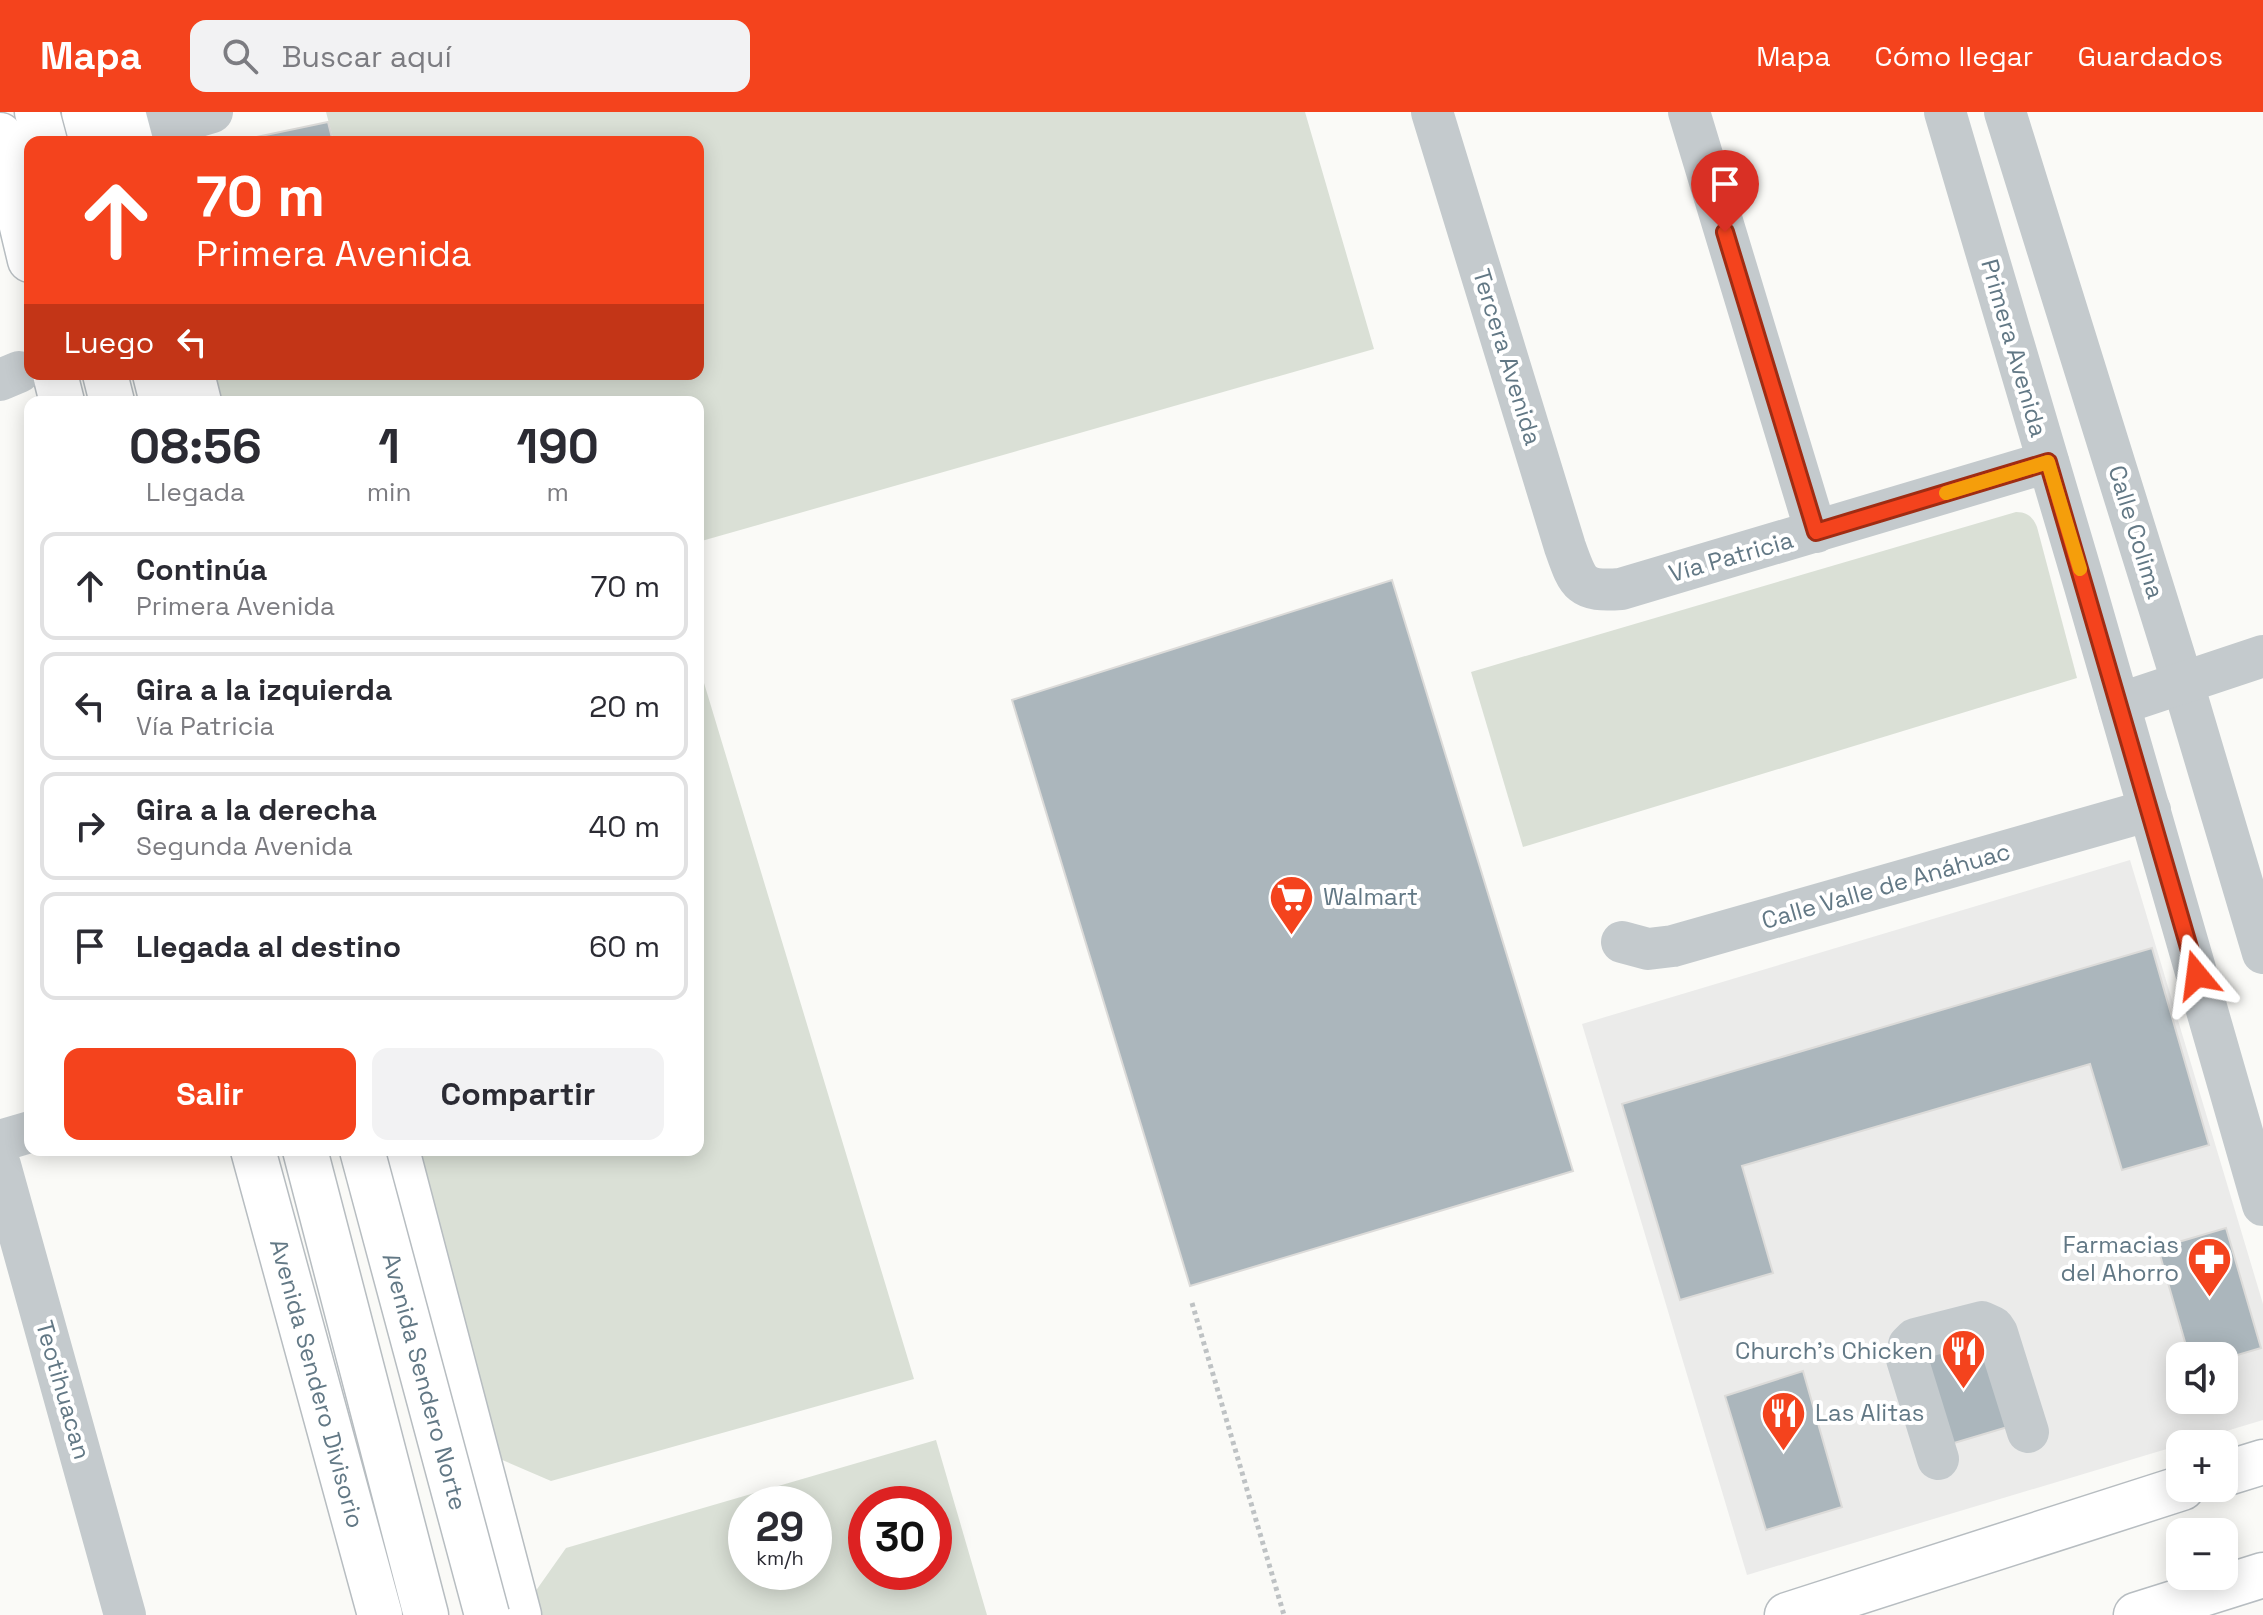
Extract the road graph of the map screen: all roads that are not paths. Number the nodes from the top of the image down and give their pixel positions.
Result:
1 (37, 112) edge
2 (84, 112) edge
3 (212, 112) edge
4 (1432, 112) edge
5 (1689, 112) edge
6 (1945, 112) edge
7 (2005, 112) edge
8 (0, 135) edge
9 (118, 135) edge
10 (43, 136) edge
11 (24, 218) edge
12 (32, 380) edge
13 (54, 396) edge
14 (2048, 462) junction
15 (1816, 532) junction
16 (1597, 591) joint
17 (2263, 656) edge
18 (2183, 684) junction
19 (2119, 704) junction
20 (2150, 810) junction
21 (1622, 942) dead end
22 (2263, 953) edge
23 (24, 1134) edge
24 (0, 1141) edge
25 (255, 1156) edge
26 (307, 1156) edge
27 (364, 1156) edge
28 (398, 1156) edge
29 (0, 1165) edge
30 (2263, 1205) edge
31 (2028, 1432) dead end
32 (1938, 1459) dead end
33 (2263, 1462) edge
34 (2238, 1470) edge
35 (2166, 1493) edge
36 (2263, 1575) edge
37 (505, 1604) edge
38 (125, 1615) edge
39 (380, 1615) edge
40 (426, 1615) edge
41 (480, 1615) edge
42 (1787, 1615) edge
43 (2136, 1615) edge

1 - 10 main road
2 - 9 main road
3 - 9 street
4 - 16 street, Tercera Avenida
5 - 15 street
6 - 14 street, Primera Avenida
7 - 18 street, Calle Colima
8 - 11 main road
12 - 13 main road
14 - 15 street, Vía Patricia
14 - 19 street, Primera Avenida
15 - 16 street, Vía Patricia
17 - 18 street
18 - 19 street
18 - 22 street, Calle Colima
19 - 20 street, Primera Avenida
20 - 21 street, Calle Valle de Anáhuac
20 - 30 street, Primera Avenida
23 - 24 street
25 - 39 main road, Avenida Sendero Divisorio
26 - 40 main road
27 - 37 main road, Avenida Sendero Norte, bridge
28 - 37 main road
29 - 38 street, Teotihuacan
31 - 32 street
33 - 34 main road
35 - 42 main road
36 - 43 main road
37 - 41 main road

